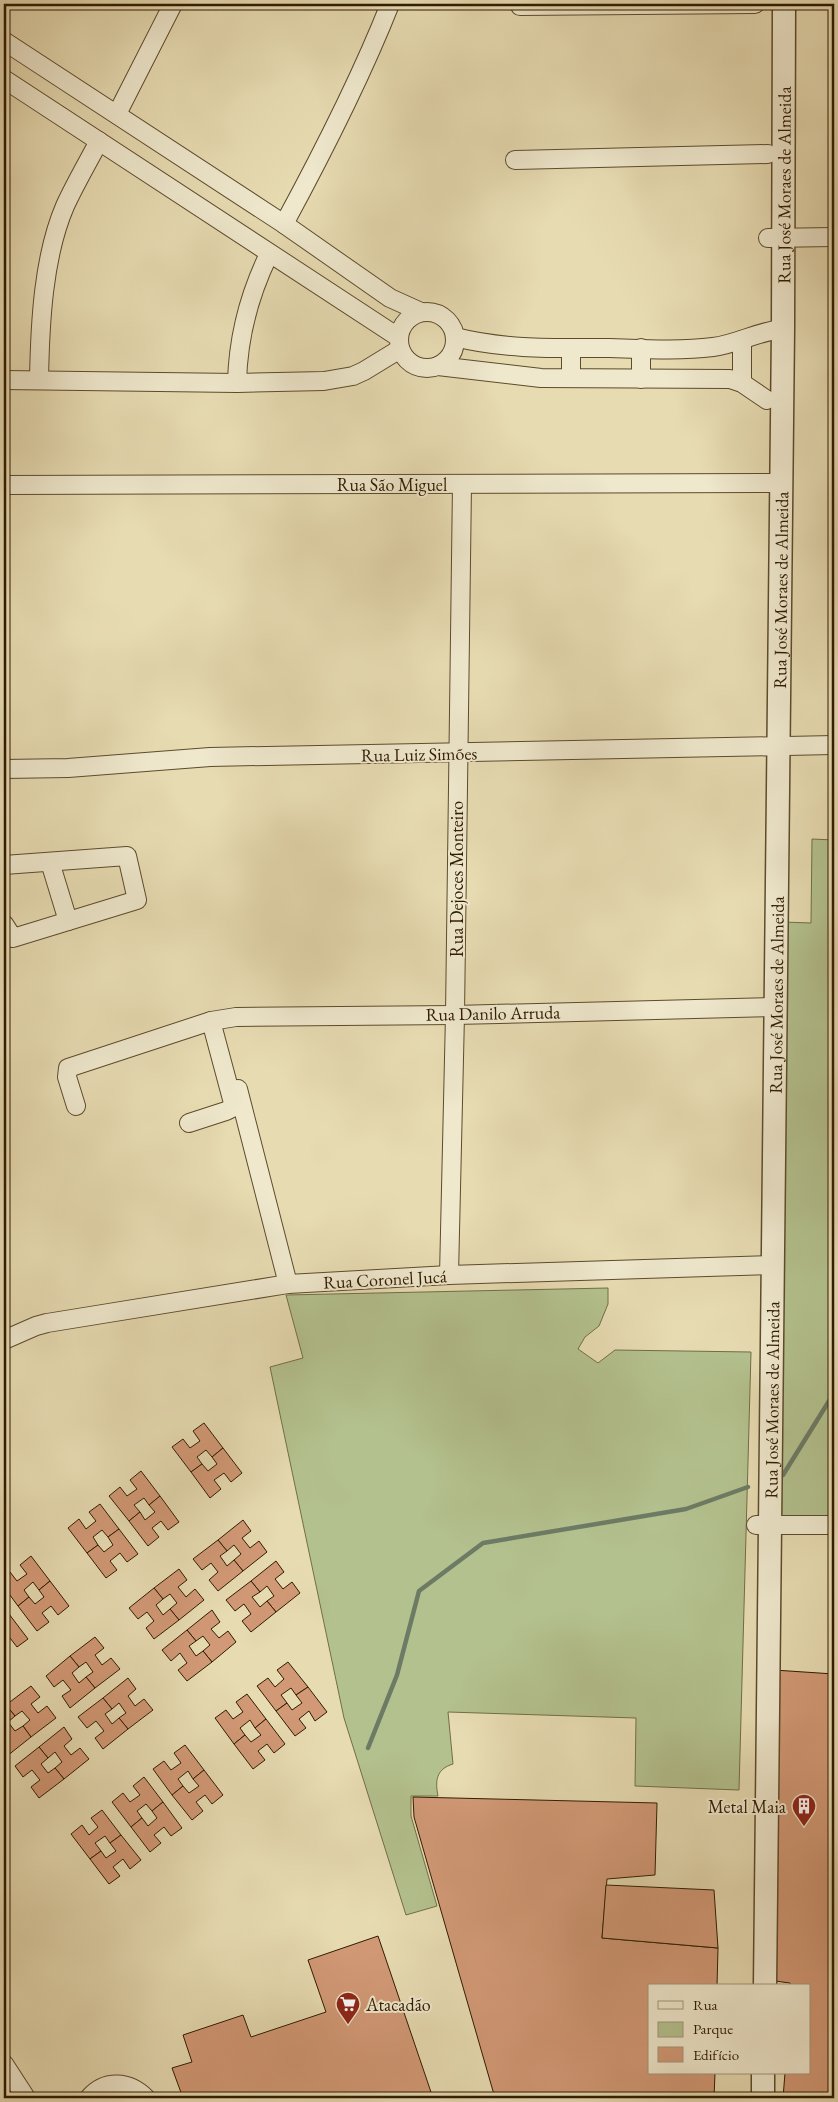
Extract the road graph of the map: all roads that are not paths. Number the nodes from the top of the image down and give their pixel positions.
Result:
1 (173, 4) edge
2 (390, 4) edge
3 (755, 4) edge
4 (769, 4) edge
5 (784, 4) edge
6 (520, 6) dead end
7 (4, 41) edge
8 (4, 79) edge
9 (117, 114) junction
10 (99, 141) junction
11 (768, 154) junction
12 (515, 160) dead end
13 (284, 224) junction
14 (834, 237) edge
15 (775, 238) junction
16 (269, 254) junction
17 (421, 312) junction
18 (775, 330) junction
19 (455, 337) junction
20 (742, 340) junction
21 (399, 343) junction
22 (571, 348) junction
23 (642, 348) junction
24 (438, 366) junction
25 (571, 378) junction
26 (641, 379) junction
27 (4, 380) edge
28 (39, 380) junction
29 (237, 383) junction
30 (742, 383) junction
31 (767, 400) junction
32 (462, 484) junction
33 (774, 484) junction
34 (4, 485) edge
35 (834, 745) edge
36 (771, 747) junction
37 (457, 754) junction
38 (4, 769) edge
39 (50, 862) junction
40 (4, 865) edge
41 (68, 921) junction
42 (4, 924) edge
43 (769, 1007) junction
44 (455, 1015) junction
45 (216, 1020) junction
46 (76, 1106) dead end
47 (189, 1123) dead end
48 (766, 1265) junction
49 (449, 1275) junction
50 (288, 1284) junction
51 (4, 1340) edge
52 (763, 1525) junction
53 (834, 1525) edge
54 (759, 1953) junction
55 (751, 1984) edge
56 (765, 1984) edge
57 (4, 2064) edge
58 (749, 2074) edge
59 (763, 2074) edge
60 (26, 2098) edge
61 (89, 2098) edge
62 (146, 2098) edge
63 (749, 2098) edge
64 (763, 2098) edge

1 - 9 street
2 - 13 street
3 - 6 street
4 - 11 street, Rua José Moraes de Almeida
5 - 15 street, Rua José Moraes de Almeida
7 - 9 street
8 - 10 street
9 - 13 street
10 - 16 street
10 - 28 street
11 - 12 street
11 - 15 street, Rua José Moraes de Almeida
13 - 17 street
14 - 15 street
15 - 18 street, Rua José Moraes de Almeida
16 - 21 street
16 - 29 street
17 - 19 street
17 - 21 street
18 - 20 street
18 - 31 street, Rua José Moraes de Almeida
18 - 33 street, Rua José Moraes de Almeida
19 - 22 street
19 - 24 street
20 - 23 street
20 - 30 street
21 - 24 street
21 - 29 street
22 - 23 street
22 - 25 street
23 - 26 street
24 - 25 street
25 - 26 street
26 - 30 street
27 - 28 street
28 - 29 street
30 - 31 street
31 - 33 street, Rua José Moraes de Almeida
32 - 33 street, Rua São Miguel
32 - 34 street, Rua São Miguel
32 - 37 street, Rua Dejoces Monteiro
33 - 36 street, Rua José Moraes de Almeida
35 - 36 street, Rua Luiz Simões
36 - 37 street, Rua Luiz Simões
36 - 43 street, Rua José Moraes de Almeida
37 - 38 street, Rua Luiz Simões
37 - 44 street, Rua Dejoces Monteiro
39 - 40 street
39 - 41 street
39 - 41 street
41 - 42 street
43 - 44 street, Rua Danilo Arruda
43 - 48 street, Rua José Moraes de Almeida
44 - 45 street, Rua Danilo Arruda
44 - 49 street, Rua Dejoces Monteiro
45 - 46 street, Rua Danilo Arruda
45 - 47 street
45 - 50 street
48 - 49 street, Rua Coronel Jucá
48 - 52 street, Rua José Moraes de Almeida
49 - 50 street, Rua Coronel Jucá
50 - 51 street, Rua Coronel Jucá
52 - 53 street
52 - 54 street, Rua José Moraes de Almeida
54 - 55 street, Rua José Moraes de Almeida
54 - 56 street, Rua José Moraes de Almeida
57 - 60 street
58 - 63 street
59 - 64 street
61 - 62 street

